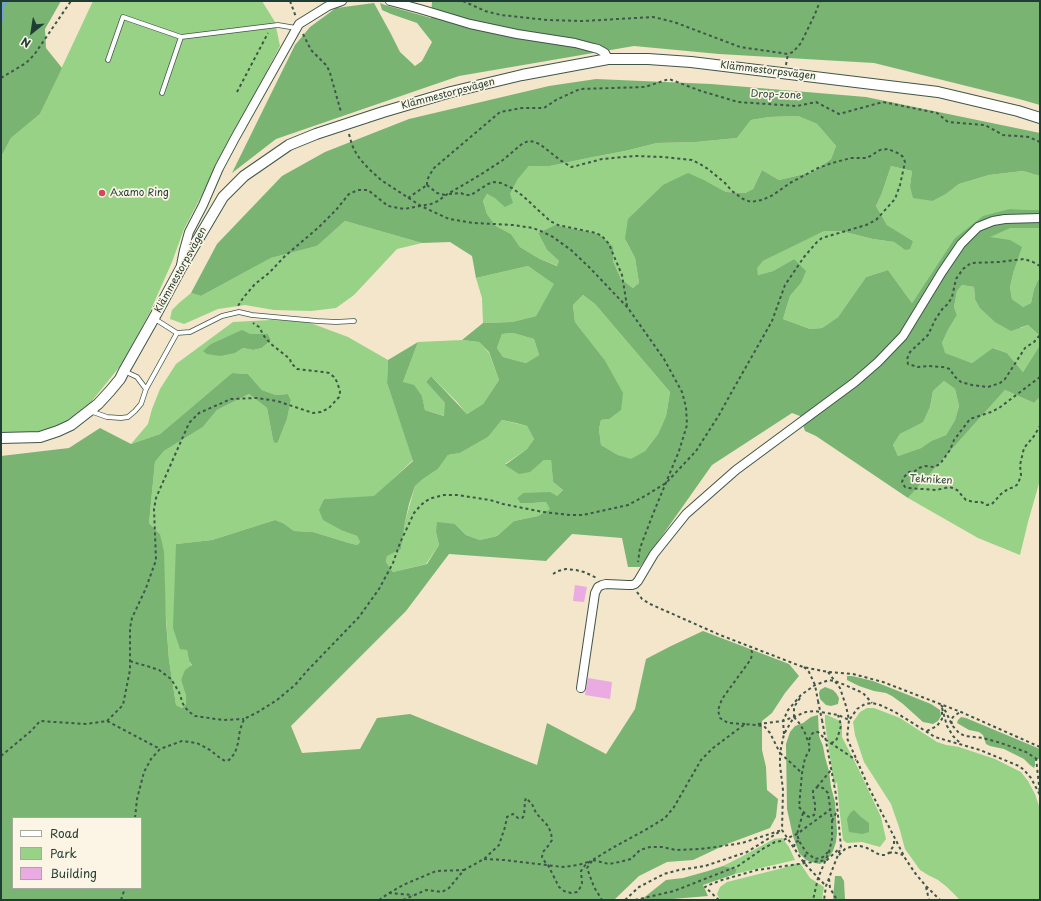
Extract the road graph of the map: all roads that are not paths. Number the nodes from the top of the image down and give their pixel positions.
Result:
1 (342, 1) edge
2 (390, 1) edge
3 (298, 26) junction
4 (181, 37) junction
5 (608, 59) junction
6 (108, 60) dead end
7 (162, 92) dead end
8 (1040, 118) edge
9 (1040, 218) edge
10 (181, 268) junction
11 (154, 318) junction
12 (354, 320) dead end
13 (178, 333) junction
14 (124, 371) junction
15 (146, 389) junction
16 (90, 411) junction
17 (1, 438) edge
18 (581, 688) dead end

1 - 3 street
2 - 5 street
3 - 4 lane
3 - 10 street
4 - 6 lane
4 - 7 lane
5 - 8 street, Klämmestorpsvägen
5 - 10 street, Klämmestorpsvägen
9 - 18 street
10 - 11 street, Klämmestorpsvägen
11 - 13 lane
11 - 14 street, Klämmestorpsvägen
12 - 13 lane
13 - 15 lane
14 - 15 lane
14 - 16 street, Klämmestorpsvägen
15 - 16 lane
16 - 17 street, Klämmestorpsvägen

